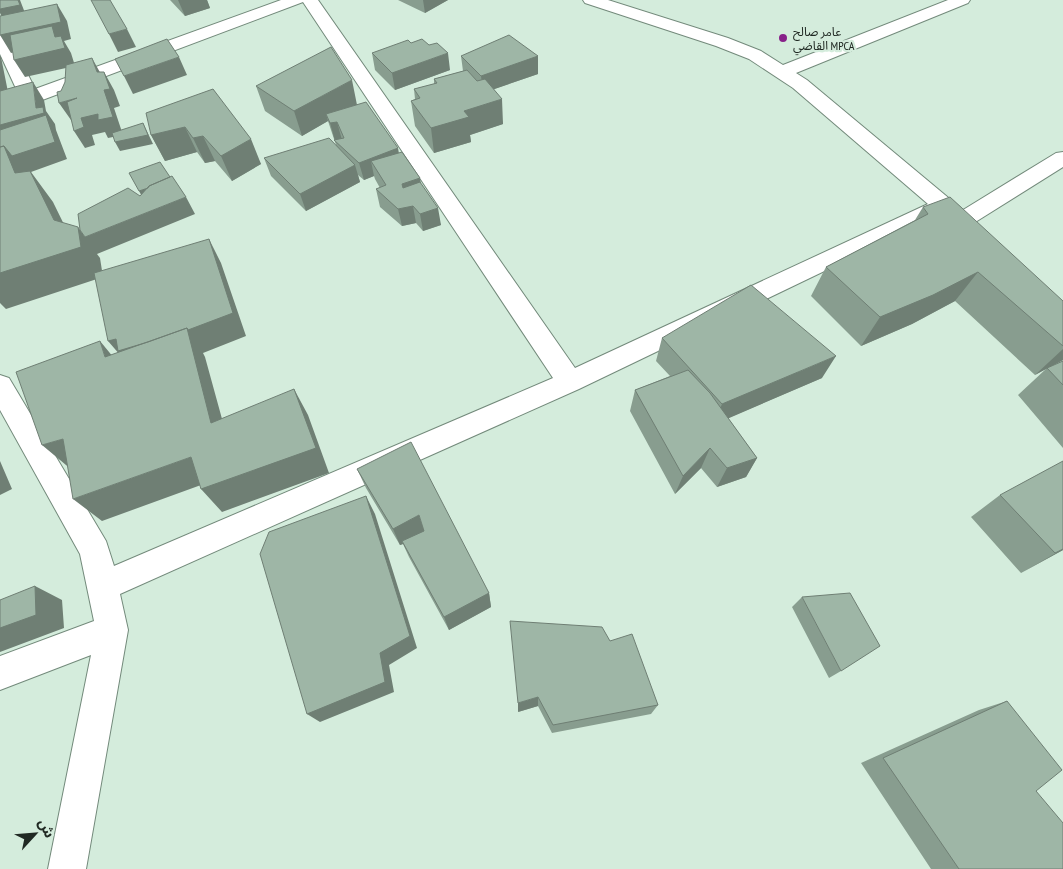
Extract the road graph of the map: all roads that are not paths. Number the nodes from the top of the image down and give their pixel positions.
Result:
1 (296, 0) edge
2 (310, 0) edge
3 (591, 0) edge
4 (962, 0) edge
5 (0, 36) edge
6 (783, 72) junction
7 (30, 98) junction
8 (0, 108) edge
9 (1063, 158) edge
10 (960, 220) junction
11 (570, 382) junction
12 (0, 386) edge
13 (102, 586) junction
14 (112, 630) junction
15 (0, 673) edge
16 (68, 869) edge

1 - 7 street
2 - 11 street
3 - 6 street
4 - 6 street
5 - 7 street
6 - 10 street
7 - 8 street
9 - 10 street
10 - 11 street
11 - 13 street
12 - 13 street
13 - 14 street
14 - 15 street
14 - 16 street

